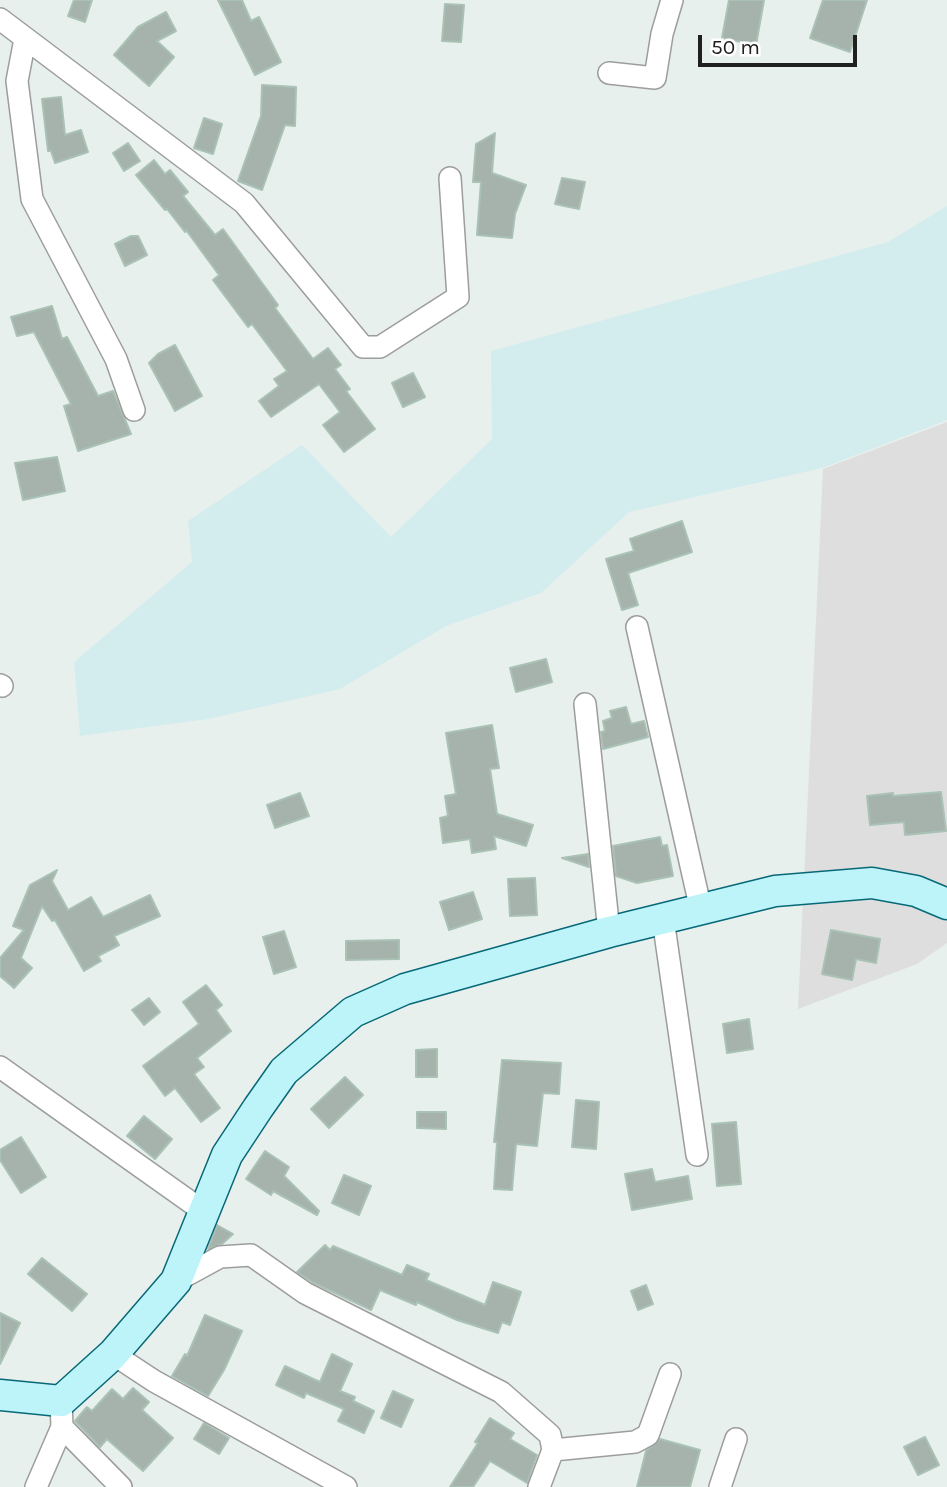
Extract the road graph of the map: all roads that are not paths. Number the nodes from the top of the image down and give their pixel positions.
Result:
1 (672, 0) edge
2 (0, 19) edge
3 (25, 39) junction
4 (609, 73) dead end
5 (450, 178) dead end
6 (134, 410) dead end
7 (637, 627) dead end
8 (585, 704) dead end
9 (947, 904) edge
10 (701, 910) junction
11 (663, 919) junction
12 (609, 932) junction
13 (0, 1067) edge
14 (697, 1155) dead end
15 (203, 1212) junction
16 (176, 1281) junction
17 (113, 1354) junction
18 (670, 1374) dead end
19 (0, 1395) edge
20 (61, 1414) junction
21 (736, 1439) dead end
22 (553, 1450) junction
23 (36, 1487) edge
24 (121, 1487) edge
25 (346, 1487) edge
26 (539, 1487) edge
27 (720, 1487) edge

1 - 4 street
2 - 3 street
3 - 5 street
3 - 6 street
7 - 10 street
8 - 12 street
9 - 10 street
10 - 11 street
11 - 12 street
11 - 14 street
12 - 15 street
13 - 15 street
15 - 16 street
16 - 17 street
16 - 22 street
17 - 20 street
17 - 25 street
18 - 22 street
19 - 20 street
20 - 23 street
20 - 24 street
21 - 27 street
22 - 26 street

